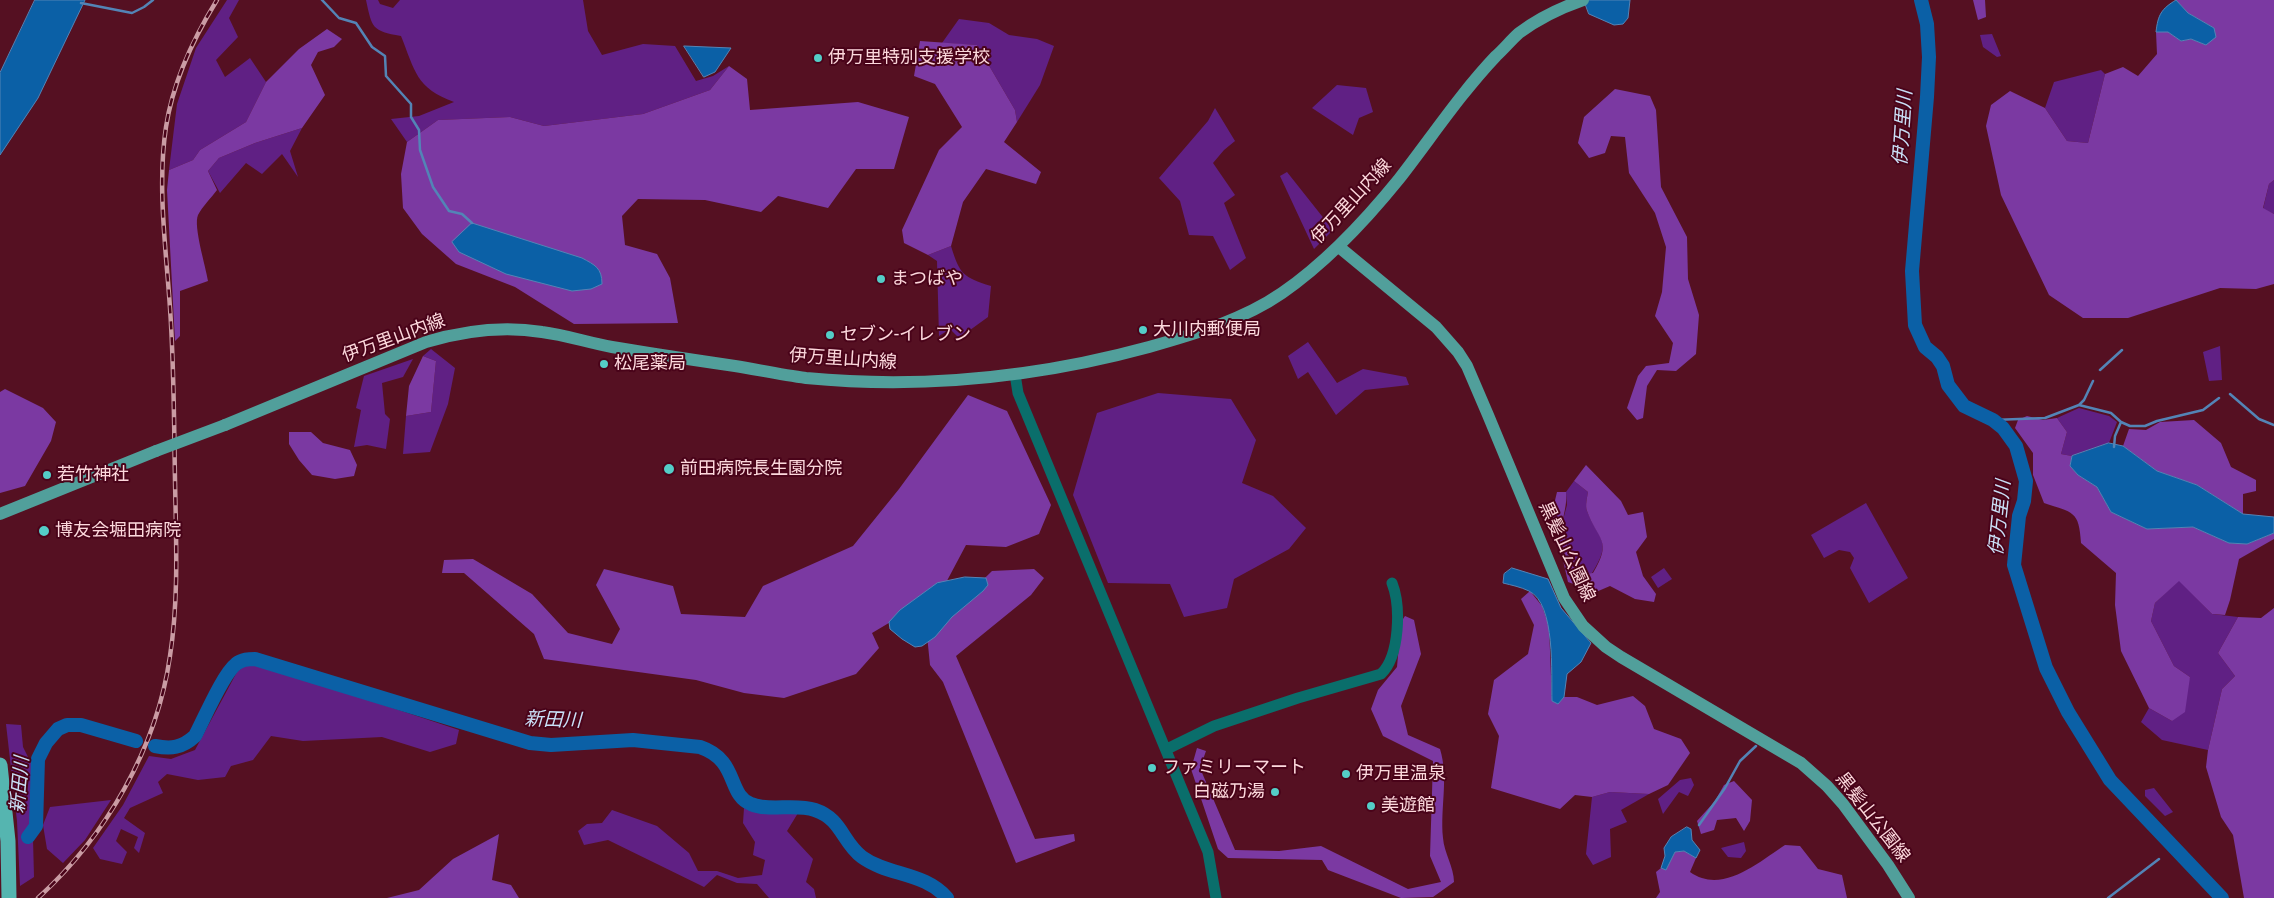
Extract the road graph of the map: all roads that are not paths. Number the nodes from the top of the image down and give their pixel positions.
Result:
1 (1578, 2) edge
2 (1339, 247) junction
3 (1015, 374) junction
4 (0, 514) edge
5 (1392, 583) dead end
6 (1167, 749) junction
7 (0, 765) edge
8 (9, 898) edge
9 (1216, 898) edge
10 (1909, 898) edge

1 - 2 main road, 伊万里山内線
2 - 3 main road, 伊万里山内線
2 - 10 main road, 黒髪山公園線
3 - 4 main road, 伊万里山内線, bridge
3 - 6 street
5 - 6 street
6 - 9 street
7 - 8 highway

